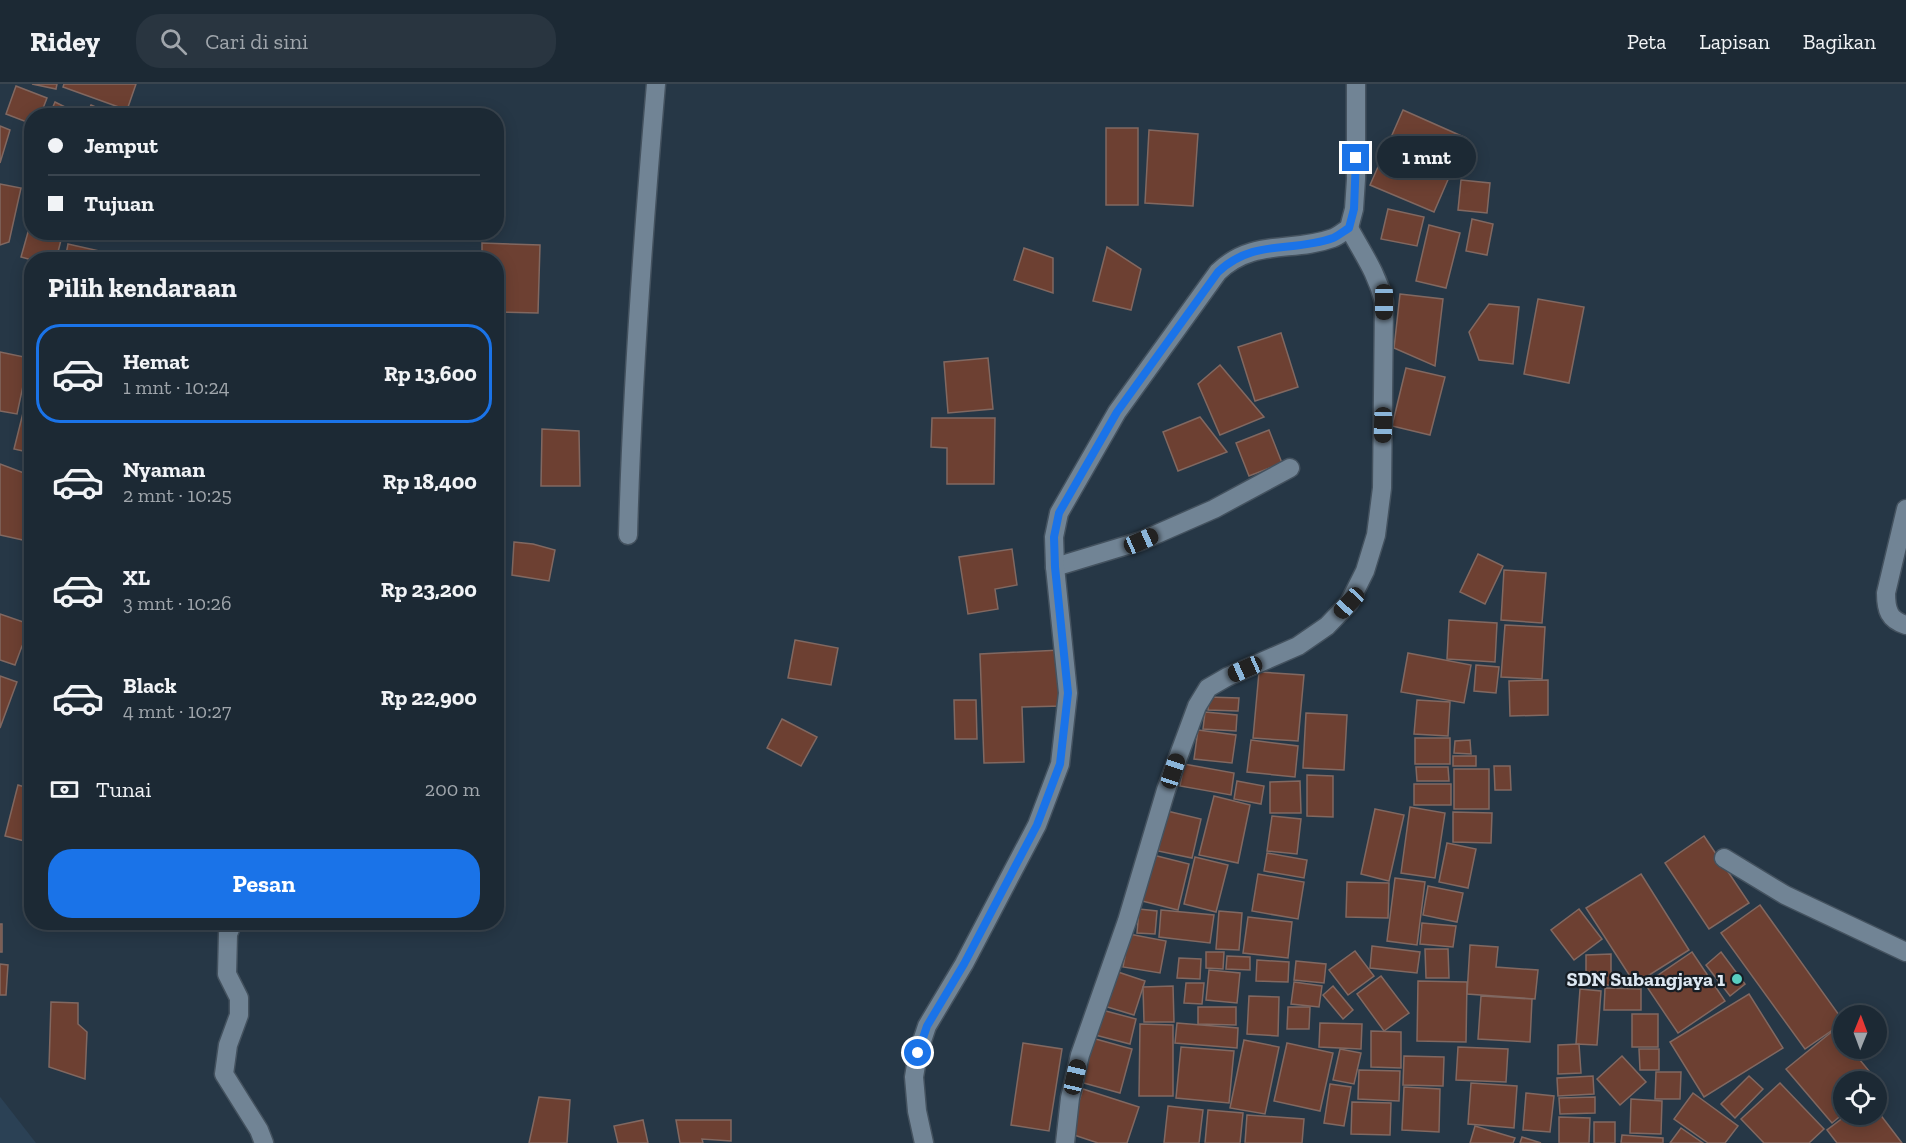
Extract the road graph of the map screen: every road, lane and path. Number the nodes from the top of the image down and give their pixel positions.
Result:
1 (656, 84) edge
2 (1356, 84) edge
3 (1349, 228) junction
4 (1290, 468) dead end
5 (1906, 509) edge
6 (628, 535) dead end
7 (1055, 567) junction
8 (1906, 625) edge
9 (1724, 858) dead end
10 (230, 930) edge
11 (1906, 952) edge
12 (264, 1143) edge
13 (924, 1143) edge
14 (1065, 1143) edge

1 - 6 street
2 - 3 street
3 - 7 street
3 - 14 street
4 - 7 street
5 - 8 street
7 - 13 street
9 - 11 street
10 - 12 street

